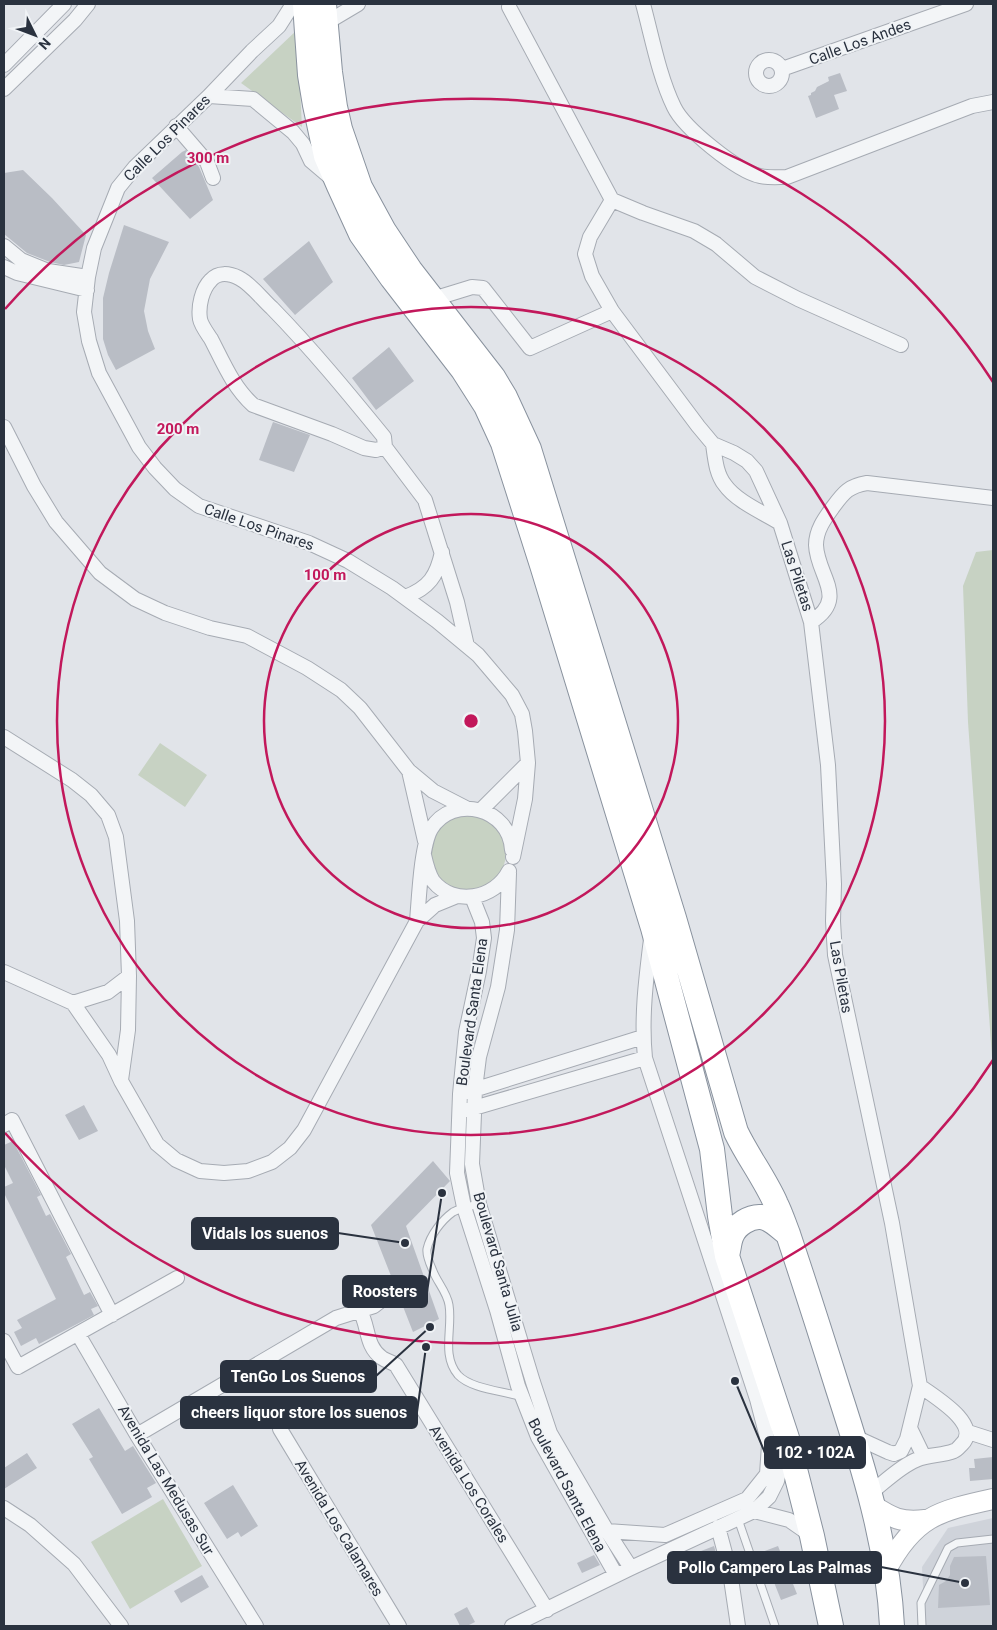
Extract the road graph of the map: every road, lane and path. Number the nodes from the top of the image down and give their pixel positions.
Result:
1 (64, 4) edge
2 (88, 4) edge
3 (293, 4) edge
4 (358, 4) edge
5 (643, 4) edge
6 (966, 4) edge
7 (510, 7) dead end
8 (323, 9) edge
9 (4, 65) edge
10 (782, 69) dead end
11 (4, 89) edge
12 (209, 96) junction
13 (993, 102) edge
14 (176, 126) junction
15 (213, 178) dead end
16 (339, 186) junction
17 (612, 200) junction
18 (4, 246) edge
19 (4, 267) edge
20 (87, 283) junction
21 (433, 300) junction
22 (612, 311) junction
23 (900, 345) dead end
24 (4, 427) edge
25 (713, 444) junction
26 (385, 447) junction
27 (993, 498) edge
28 (780, 523) junction
29 (442, 551) junction
30 (405, 597) junction
31 (811, 622) junction
32 (467, 646) junction
33 (4, 737) edge
34 (528, 763) junction
35 (409, 771) junction
36 (466, 808) junction
37 (481, 810) junction
38 (425, 848) junction
39 (513, 857) junction
40 (509, 872) junction
41 (457, 896) junction
42 (472, 897) junction
43 (417, 921) junction
44 (653, 928) junction
45 (4, 972) edge
46 (129, 976) junction
47 (73, 1003) junction
48 (643, 1038) junction
49 (645, 1058) junction
50 (121, 1080) junction
51 (475, 1089) junction
52 (460, 1094) junction
53 (473, 1109) junction
54 (459, 1112) junction
55 (4, 1125) edge
56 (478, 1204) junction
57 (464, 1208) junction
58 (788, 1234) junction
59 (727, 1256) junction
60 (177, 1278) dead end
61 (720, 1288) junction
62 (387, 1296) dead end
63 (360, 1311) junction
64 (112, 1315) junction
65 (749, 1319) junction
66 (78, 1334) junction
67 (4, 1341) edge
68 (920, 1386) junction
69 (522, 1397) junction
70 (910, 1428) junction
71 (280, 1429) dead end
72 (993, 1431) edge
73 (968, 1432) junction
74 (137, 1435) junction
75 (853, 1436) junction
76 (787, 1438) junction
77 (993, 1440) edge
78 (924, 1457) junction
79 (993, 1499) edge
80 (871, 1500) junction
81 (4, 1508) edge
82 (754, 1511) junction
83 (738, 1519) junction
84 (925, 1520) junction
85 (718, 1527) junction
86 (607, 1531) junction
87 (665, 1535) junction
88 (812, 1536) junction
89 (993, 1539) edge
90 (671, 1551) junction
91 (631, 1568) junction
92 (886, 1570) junction
93 (616, 1575) junction
94 (547, 1610) junction
95 (120, 1626) edge
96 (256, 1626) edge
97 (399, 1626) edge
98 (512, 1626) edge
99 (738, 1626) edge
100 (775, 1626) edge
101 (831, 1626) edge
102 (892, 1626) edge
103 (922, 1626) edge

1 - 9 street
2 - 11 street
3 - 12 street, Calle Los Pinares
4 - 8 street
5 - 13 street
6 - 10 street, Calle Los Andes
7 - 17 street
8 - 16 highway
8 - 21 highway
12 - 14 street, Calle Los Pinares
12 - 16 street
14 - 15 street
14 - 20 street, Calle Los Pinares
16 - 44 highway
17 - 22 street, Las Piletas
17 - 23 street
18 - 20 street
19 - 20 street
20 - 30 street, Calle Los Pinares
21 - 22 street
21 - 58 highway
22 - 25 street, Las Piletas
24 - 35 street
25 - 28 street, Las Piletas
25 - 28 street, Las Piletas
26 - 26 street
26 - 29 street
27 - 31 street
28 - 31 street, Las Piletas
29 - 30 street
29 - 32 street
30 - 32 street, Calle Los Pinares
31 - 68 street, Las Piletas
32 - 34 street, Calle Los Pinares
33 - 46 street
34 - 37 street
34 - 39 street, Calle Los Pinares
35 - 36 street
35 - 38 street
36 - 37 street
36 - 38 street
37 - 39 street
38 - 41 street
38 - 43 street
39 - 40 street
40 - 42 street
40 - 51 street, Boulevard Santa Julia
41 - 42 street
41 - 43 street
42 - 52 street, Boulevard Santa Elena
43 - 50 street
44 - 48 street
44 - 59 highway
45 - 47 street
46 - 47 street
46 - 50 street
47 - 50 street
48 - 49 street
48 - 51 street
49 - 53 street
49 - 61 street
51 - 52 street
51 - 53 street, Boulevard Santa Julia
52 - 54 street, Boulevard Santa Elena
53 - 54 street
53 - 56 street, Boulevard Santa Julia
54 - 57 street, Boulevard Santa Elena
55 - 64 street
56 - 57 lane
56 - 86 street, Boulevard Santa Julia
57 - 69 street, Boulevard Santa Elena
57 - 69 lane
58 - 59 highway
58 - 75 highway
59 - 65 highway
60 - 64 street
61 - 65 highway
61 - 87 street
62 - 63 street
63 - 74 street
63 - 94 street, Avenida Los Corales
64 - 66 street
65 - 76 highway
66 - 67 street
66 - 74 street, Avenida Las Medusas Sur
68 - 70 street, Las Piletas
68 - 73 street
69 - 93 street, Boulevard Santa Elena
70 - 75 street, Las Piletas
70 - 78 street
71 - 97 street, Avenida Los Calamares
72 - 73 street
73 - 77 street
73 - 78 street
74 - 96 street, Avenida Las Medusas Sur
75 - 80 highway
76 - 82 street
76 - 88 highway
78 - 80 street
79 - 84 main road
80 - 84 main road
80 - 92 highway
81 - 95 street
82 - 83 street
82 - 88 street
83 - 85 street
83 - 100 lane
84 - 92 main road
85 - 90 street
85 - 99 street
86 - 87 street
86 - 91 street, Boulevard Santa Julia
87 - 90 street
88 - 101 highway
89 - 103 lane
90 - 91 street
91 - 93 street
92 - 102 highway
93 - 94 street
94 - 98 street

